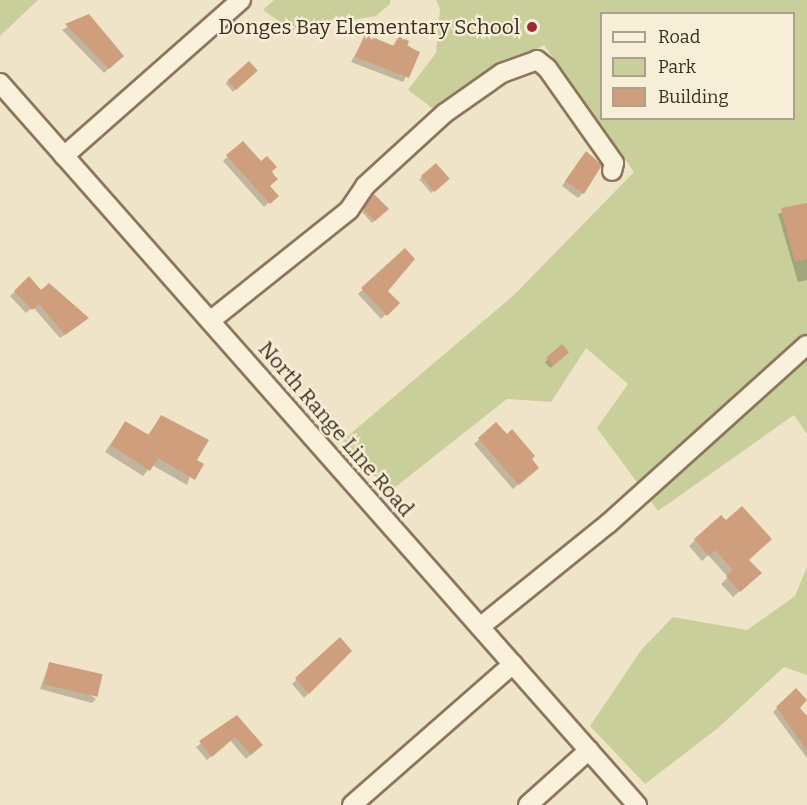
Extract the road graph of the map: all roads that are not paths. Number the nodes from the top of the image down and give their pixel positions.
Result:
1 (241, 0) edge
2 (0, 83) edge
3 (64, 156) junction
4 (612, 171) dead end
5 (210, 321) junction
6 (807, 345) edge
7 (480, 627) junction
8 (513, 664) junction
9 (589, 750) junction
10 (352, 805) edge
11 (528, 805) edge
12 (638, 805) edge

1 - 3 street
2 - 3 street, North Range Line Road
3 - 5 street, North Range Line Road
4 - 5 street
5 - 7 street, North Range Line Road
6 - 7 street
7 - 8 street, North Range Line Road
8 - 9 street, North Range Line Road
8 - 10 street
9 - 11 street
9 - 12 street, North Range Line Road

